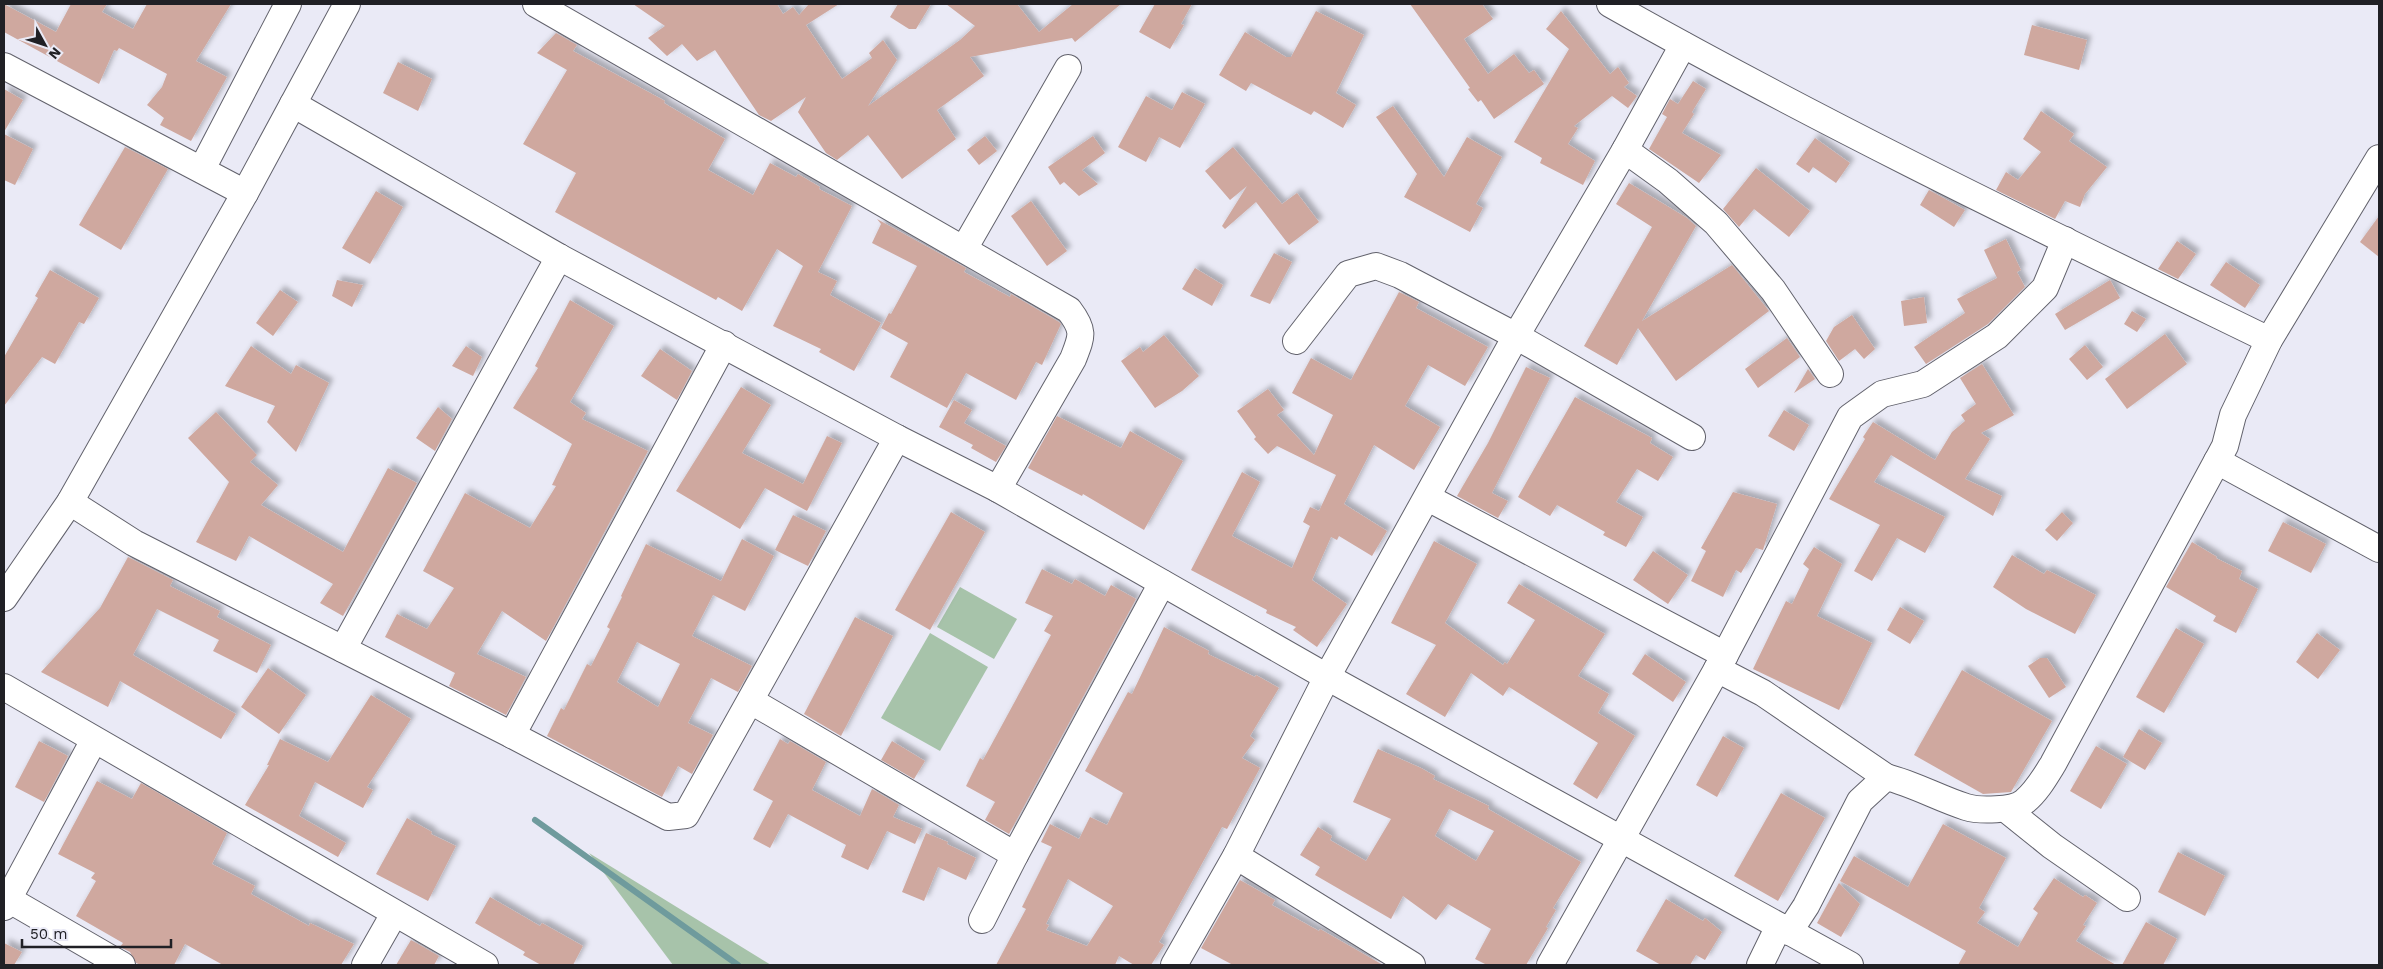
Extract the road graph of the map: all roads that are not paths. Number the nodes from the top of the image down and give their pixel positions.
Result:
1 (288, 4) edge
2 (347, 4) edge
3 (536, 4) edge
4 (1610, 4) edge
5 (1682, 45) junction
6 (4, 66) edge
7 (1068, 68) dead end
8 (293, 104) junction
9 (1625, 150) junction
10 (2379, 158) edge
11 (202, 169) junction
12 (244, 193) junction
13 (2065, 240) junction
14 (964, 249) junction
15 (559, 257) junction
16 (1516, 336) junction
17 (2269, 340) junction
18 (1296, 341) dead end
19 (724, 344) junction
20 (1830, 374) dead end
21 (1692, 437) dead end
22 (896, 438) junction
23 (2217, 461) junction
24 (998, 489) junction
25 (1428, 498) junction
26 (70, 502) junction
27 (2379, 549) edge
28 (1162, 583) junction
29 (4, 598) edge
30 (343, 648) junction
31 (1721, 662) junction
32 (1327, 677) junction
33 (4, 687) edge
34 (751, 701) junction
35 (512, 735) junction
36 (94, 740) junction
37 (1886, 777) junction
38 (2006, 809) junction
39 (1622, 840) junction
40 (1015, 854) junction
41 (1236, 856) junction
42 (2127, 898) dead end
43 (6, 903) edge
44 (394, 914) junction
45 (982, 920) dead end
46 (1784, 929) junction
47 (1184, 962) edge
48 (122, 965) edge
49 (365, 965) edge
50 (485, 965) edge
51 (1412, 965) edge
52 (1550, 965) edge
53 (1760, 965) edge
54 (1850, 965) edge

1 - 11 street
2 - 8 street
3 - 14 street
4 - 5 street
5 - 9 street
5 - 13 street
6 - 11 street
7 - 14 street
8 - 12 street
8 - 15 street
9 - 16 street
9 - 20 street
10 - 17 street
11 - 12 street
12 - 26 street
13 - 17 street
13 - 31 street
14 - 24 street
15 - 19 street
15 - 30 street
16 - 18 street
16 - 21 street
16 - 25 street
17 - 23 street
19 - 22 street
19 - 35 street
22 - 24 street
22 - 34 street
23 - 27 street
23 - 38 street
24 - 28 street
25 - 31 street
25 - 32 street
26 - 29 street
26 - 30 street
28 - 32 street
28 - 40 street
30 - 35 street
31 - 37 street
31 - 39 street
32 - 39 street
32 - 41 street
33 - 36 street
34 - 35 street
34 - 40 street
36 - 43 street
36 - 44 street
37 - 38 street
37 - 46 street
38 - 42 street
39 - 46 street
39 - 52 street
40 - 45 street
41 - 47 street
41 - 51 street
43 - 48 street
44 - 49 street
44 - 50 street
46 - 53 street
46 - 54 street

